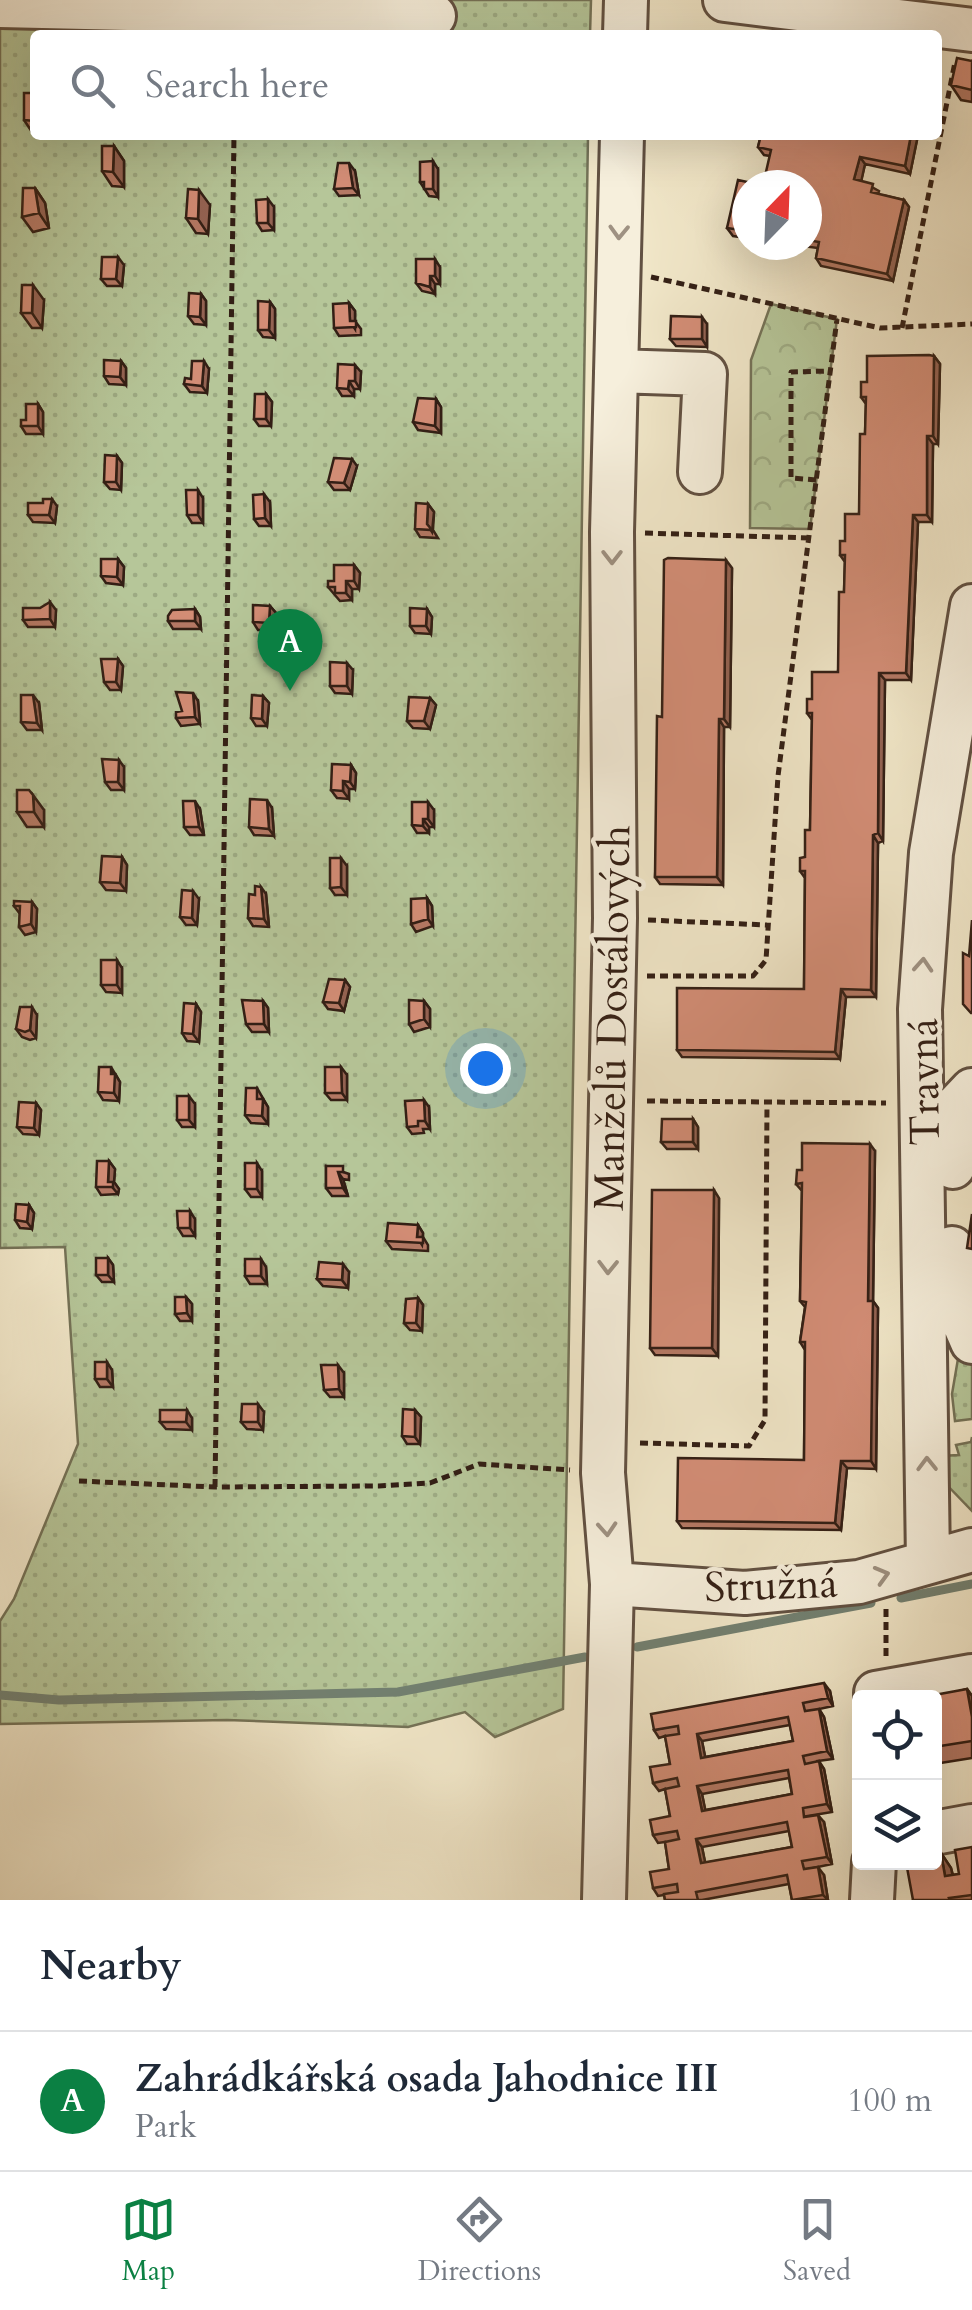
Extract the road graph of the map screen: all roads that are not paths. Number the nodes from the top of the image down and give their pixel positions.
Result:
1 (626, 0) edge
2 (725, 0) edge
3 (0, 6) edge
4 (434, 16) dead end
5 (963, 28) edge
6 (625, 30) edge
7 (622, 140) edge
8 (616, 372) junction
9 (700, 472) dead end
10 (972, 606) edge
11 (972, 1090) edge
12 (972, 1342) edge
13 (972, 1550) edge
14 (928, 1562) junction
15 (612, 1584) junction
16 (972, 1676) edge
17 (900, 1690) edge
18 (972, 1826) edge
19 (942, 1832) edge
20 (874, 1870) edge
21 (604, 1900) edge
22 (872, 1900) edge

1 - 6 street
2 - 5 street
3 - 4 street
7 -> 8 street, Manželů Dostálových
8 - 9 street
8 -> 15 street, Manželů Dostálových
14 -> 10 street, Travná
11 - 12 street
13 - 14 street, Stružná
15 -> 14 street, Stružná
15 - 21 street, Manželů Dostálových
16 - 17 street
18 - 19 street
20 - 22 street

